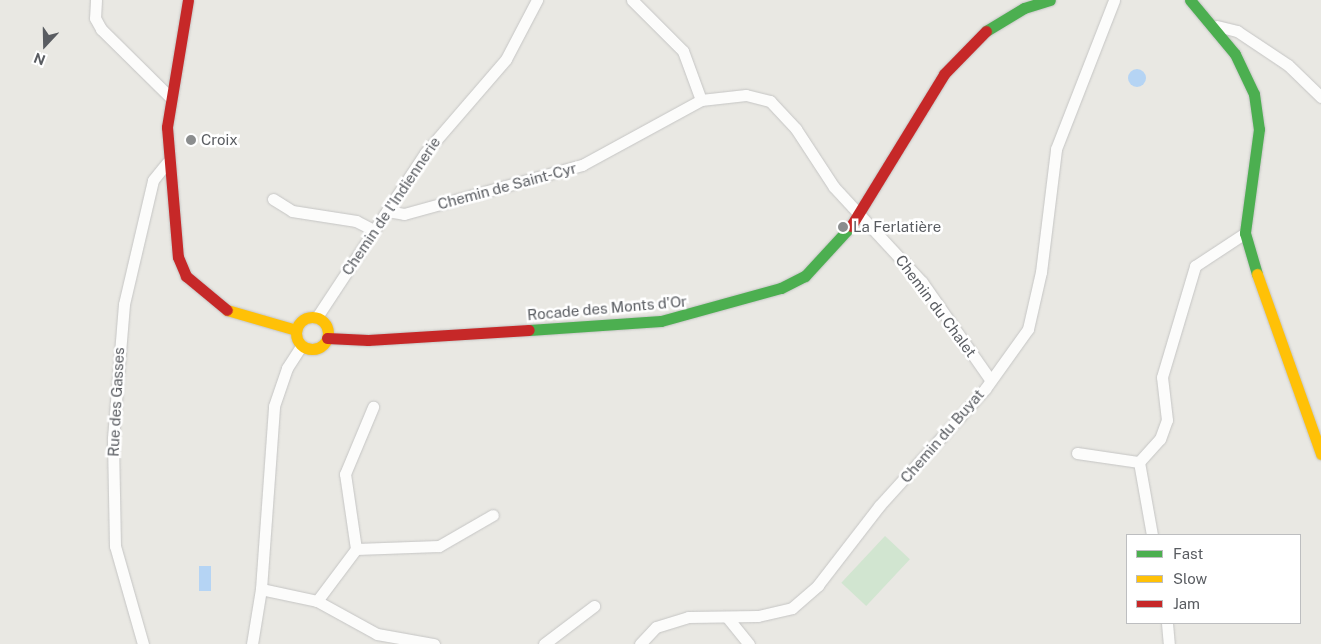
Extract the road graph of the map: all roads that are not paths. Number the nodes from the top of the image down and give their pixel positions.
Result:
1 (96, 0) edge
2 (188, 0) edge
3 (537, 0) edge
4 (632, 0) edge
5 (1050, 0) edge
6 (1114, 0) edge
7 (1190, 0) edge
8 (1217, 26) junction
9 (1321, 97) edge
10 (171, 98) junction
11 (701, 100) junction
12 (167, 164) junction
13 (272, 199) dead end
14 (386, 211) junction
15 (861, 212) junction
16 (374, 230) junction
17 (1245, 233) junction
18 (317, 318) junction
19 (296, 330) junction
20 (327, 338) junction
21 (302, 346) junction
22 (989, 378) junction
23 (373, 407) dead end
24 (1077, 454) dead end
25 (1321, 454) edge
26 (1139, 462) junction
27 (493, 515) dead end
28 (1152, 534) edge
29 (356, 549) junction
30 (261, 589) junction
31 (317, 602) junction
32 (594, 606) dead end
33 (727, 617) junction
34 (1167, 624) edge
35 (375, 639) edge
36 (143, 644) edge
37 (252, 644) edge
38 (434, 644) edge
39 (544, 644) edge
40 (640, 644) edge
41 (749, 644) edge
42 (1169, 644) edge

1 - 10 street
2 - 10 street
3 - 14 street, Chemin de l'Indiennerie
4 - 11 street
5 - 15 street, Rocade des Monts d'Or
6 - 22 street, Chemin du Buyat
7 - 8 street
8 - 9 street
8 - 17 street
10 - 12 street
11 - 14 street, Chemin de Saint-Cyr
11 - 15 street, Chemin du Chalet
12 - 19 street
12 - 36 street, Rue des Gasses
13 - 16 street
14 - 16 street, Chemin de l'Indiennerie
15 - 20 street, Rocade des Monts d'Or
15 - 22 street, Chemin du Chalet
16 - 18 street, Chemin de l'Indiennerie
17 - 25 street
17 - 26 street
18 - 19 street
18 - 20 street
19 - 21 street
20 - 21 street
21 - 30 street
22 - 33 street, Chemin du Buyat
23 - 29 street
24 - 26 street
26 - 28 street
27 - 29 street
29 - 31 street
30 - 31 street
30 - 37 street
31 - 35 street
32 - 39 street
33 - 40 street, Chemin du Buyat
33 - 41 street
34 - 42 street
35 - 38 street

